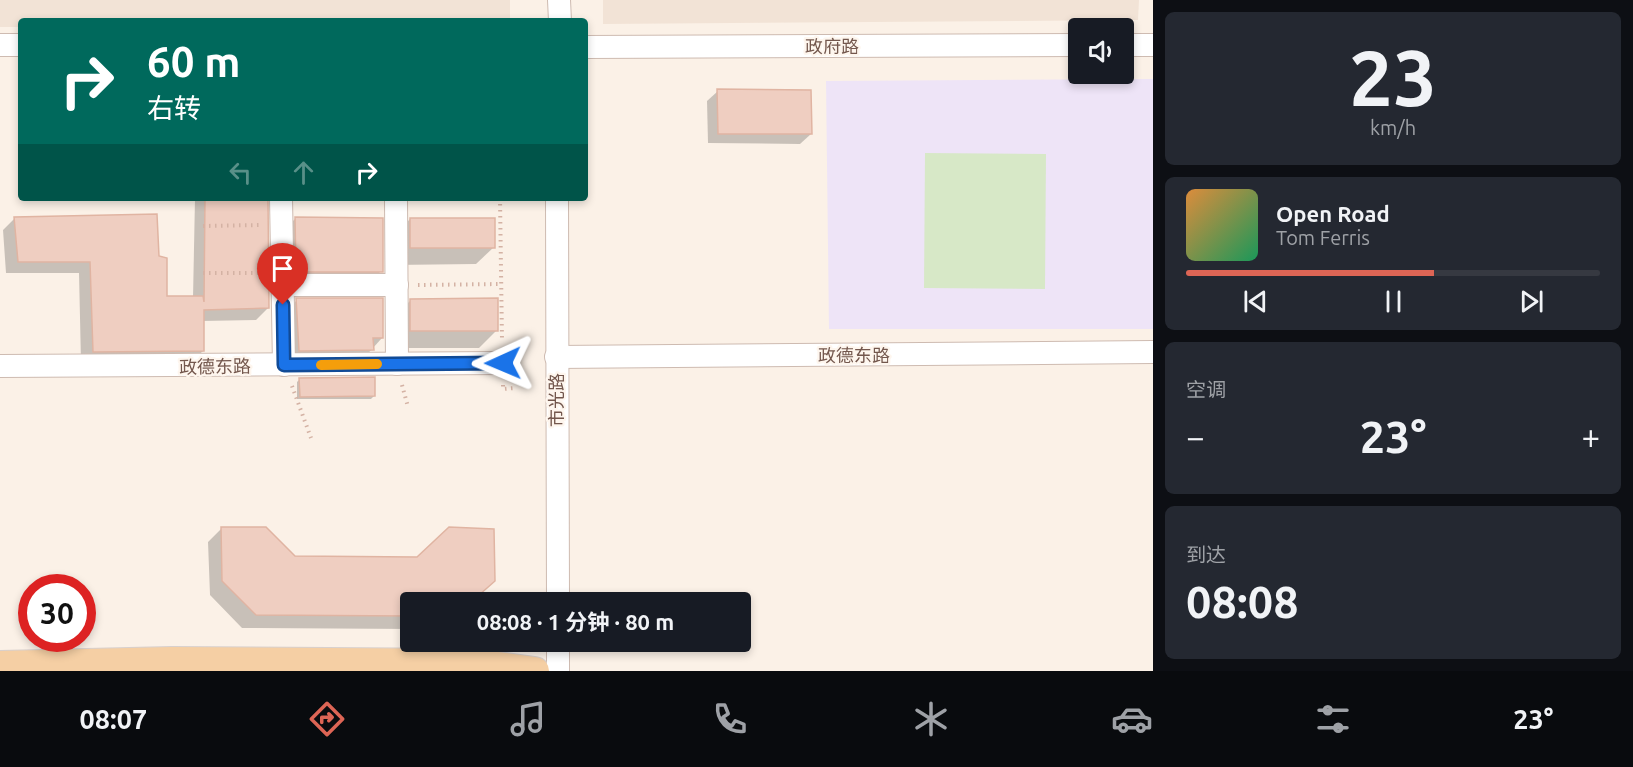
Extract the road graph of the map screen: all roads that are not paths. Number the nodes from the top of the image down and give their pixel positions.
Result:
1 (560, 0) edge
2 (560, 18) edge
3 (0, 45) edge
4 (18, 45) edge
5 (1068, 45) edge
6 (1134, 45) edge
7 (1153, 45) edge
8 (588, 47) edge
9 (281, 201) edge
10 (396, 201) edge
11 (557, 201) edge
12 (282, 279) junction
13 (397, 285) junction
14 (1153, 352) edge
15 (556, 357) junction
16 (503, 363) road end
17 (397, 364) junction
18 (284, 365) junction
19 (0, 366) edge
20 (558, 592) edge
21 (558, 652) edge
22 (0, 665) edge
23 (535, 671) edge
24 (558, 671) edge

1 - 2 street
3 - 4 street
5 - 8 street, 政府路
6 - 7 street
9 - 12 street
10 - 13 street
11 - 15 street, 市光路
12 - 13 street
12 - 18 street
13 - 17 street
14 - 15 street, 政德东路
15 - 20 street, 市光路
16 - 17 street, 政德东路
17 - 18 street, 政德东路
18 - 19 street, 政德东路
21 - 24 street
22 - 23 main road

